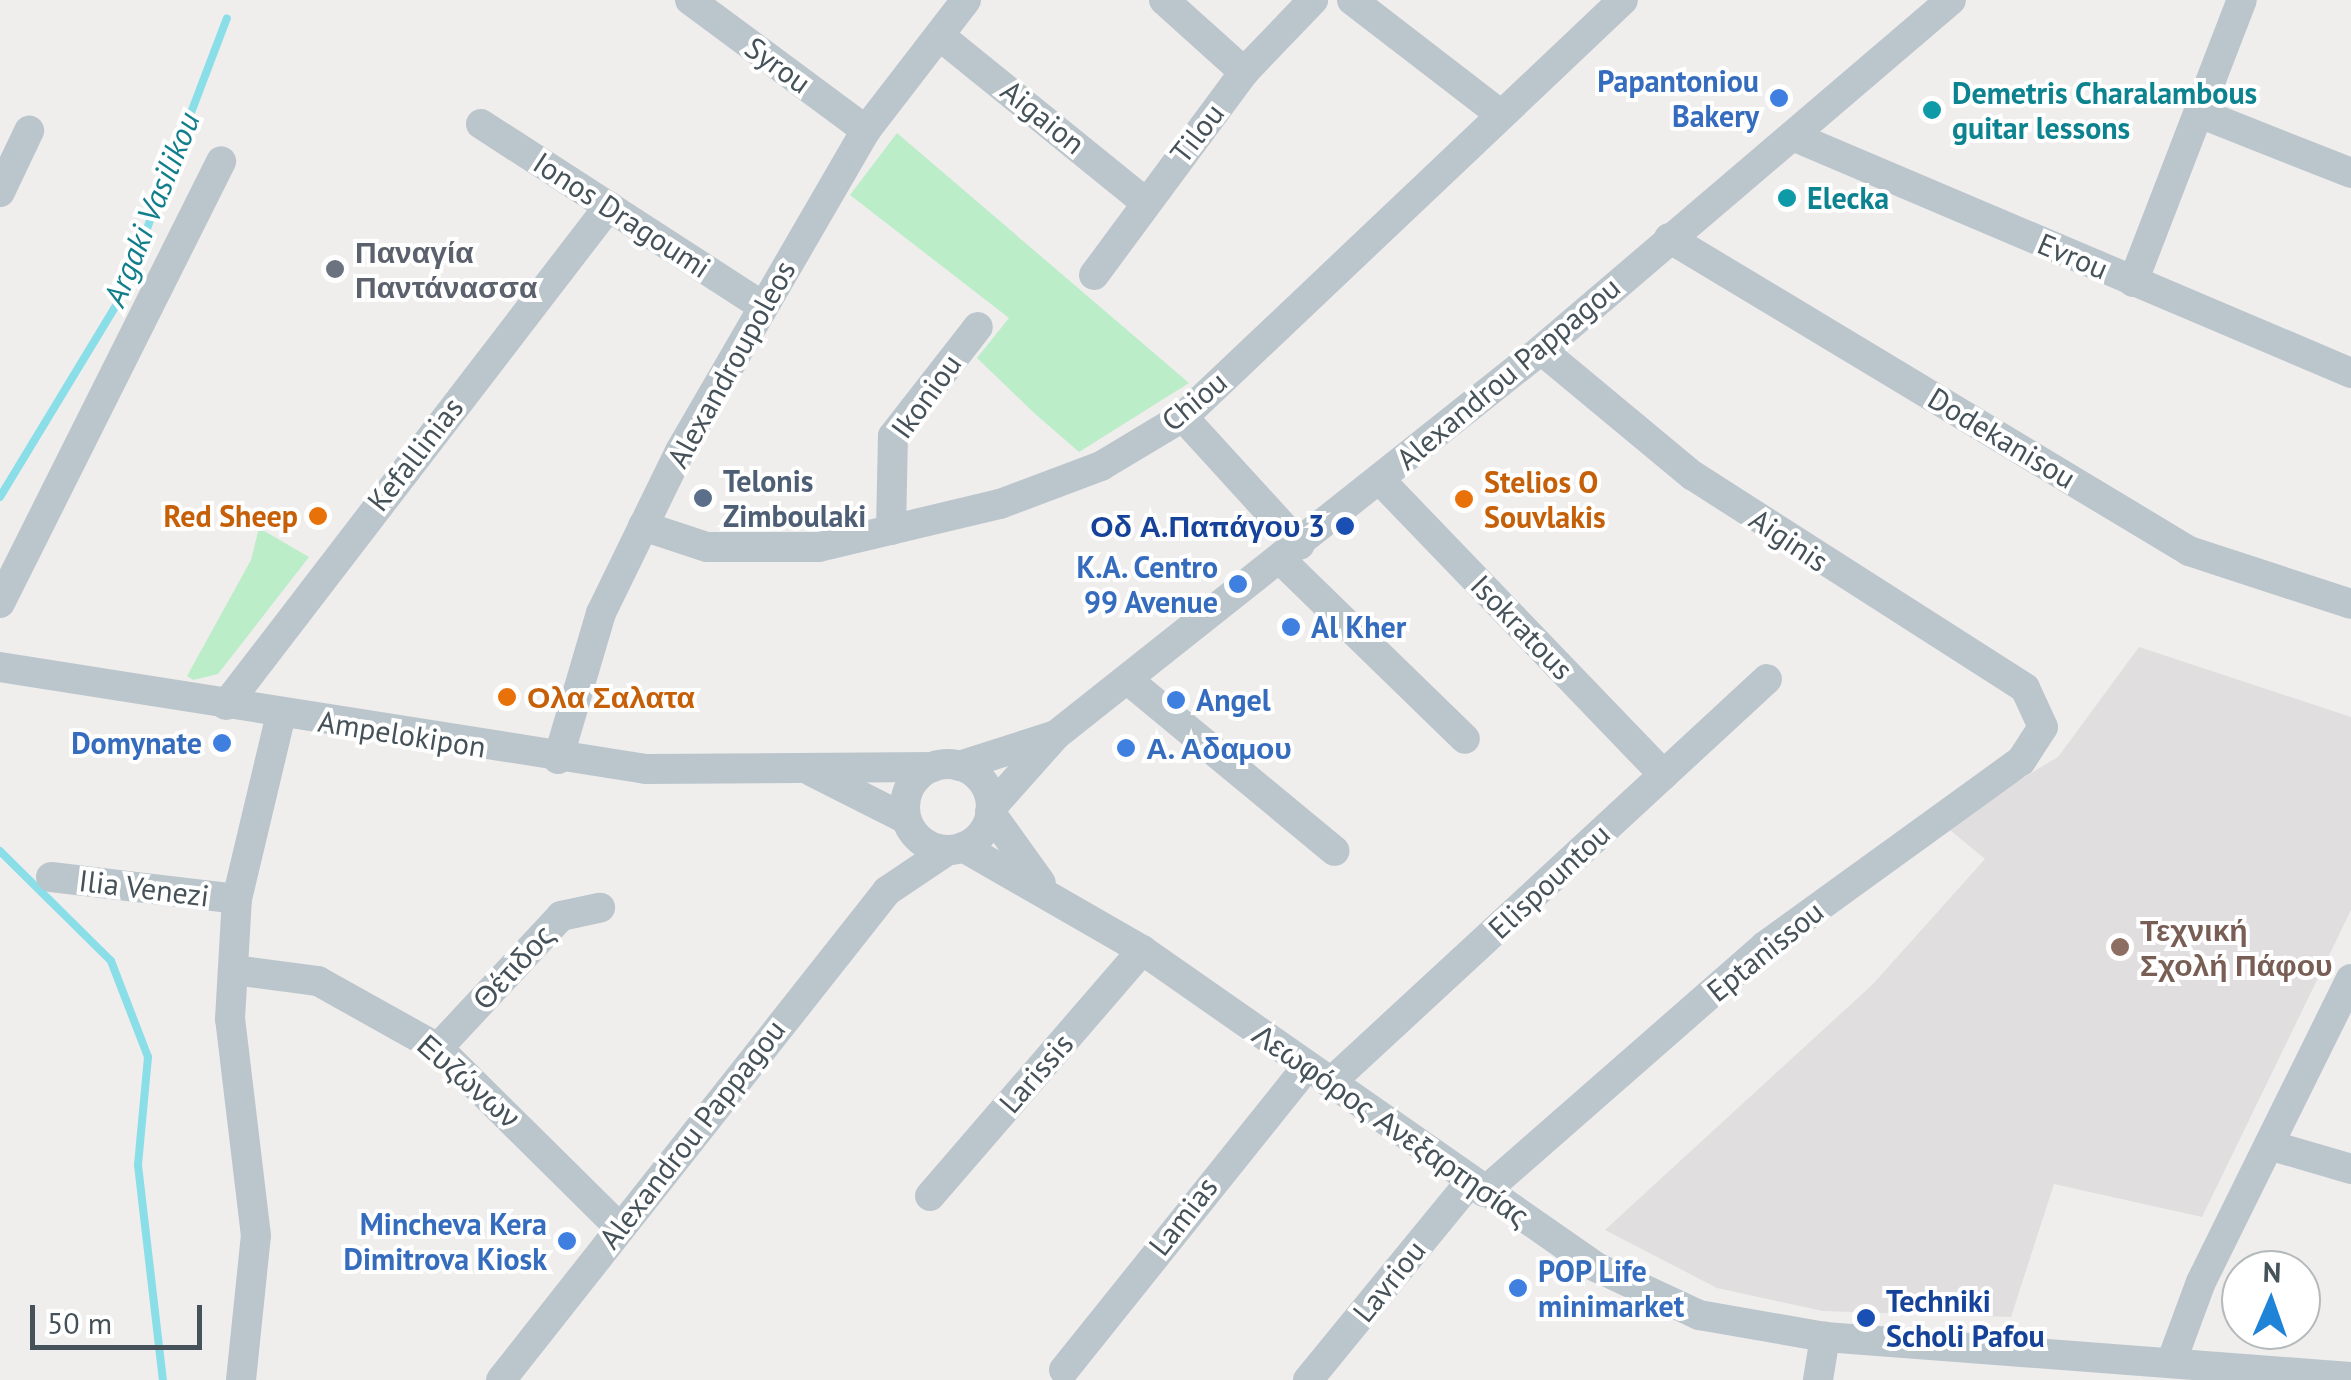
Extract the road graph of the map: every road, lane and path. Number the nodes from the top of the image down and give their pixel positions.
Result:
1 (690, 0) edge
2 (966, 0) edge
3 (1164, 0) edge
4 (1313, 0) edge
5 (1352, 0) edge
6 (1624, 0) edge
7 (1951, 0) edge
8 (2242, 0) edge
9 (940, 36) junction
10 (1244, 72) junction
11 (1500, 114) junction
12 (2202, 114) junction
13 (481, 124) dead end
14 (29, 130) dead end
15 (866, 130) junction
16 (1795, 138) junction
17 (221, 161) dead end
18 (2351, 173) edge
19 (0, 192) edge
20 (1144, 201) junction
21 (609, 206) junction
22 (1669, 238) junction
23 (1094, 275) dead end
24 (2133, 282) junction
25 (762, 306) junction
26 (978, 327) dead end
27 (1541, 350) junction
28 (2351, 373) edge
29 (1183, 417) junction
30 (1380, 480) junction
31 (643, 526) junction
32 (891, 530) junction
33 (1291, 553) junction
34 (0, 603) edge
35 (2351, 604) edge
36 (0, 667) edge
37 (1767, 679) dead end
38 (1128, 680) junction
39 (226, 705) junction
40 (281, 716) junction
41 (2043, 717) joint
42 (1056, 735) junction
43 (1465, 739) dead end
44 (558, 760) junction
45 (946, 766) junction
46 (808, 770) junction
47 (1664, 774) junction
48 (991, 810) junction
49 (908, 823) junction
50 (956, 848) junction
51 (1335, 851) dead end
52 (51, 877) dead end
53 (1046, 890) junction
54 (887, 892) junction
55 (237, 899) junction
56 (600, 908) dead end
57 (1142, 950) junction
58 (233, 970) junction
59 (2351, 979) edge
60 (438, 1048) junction
61 (1319, 1075) junction
62 (2269, 1145) junction
63 (2351, 1169) edge
64 (1477, 1187) junction
65 (930, 1196) dead end
66 (618, 1227) junction
67 (1826, 1338) junction
68 (2170, 1363) junction
69 (1064, 1370) dead end
70 (2351, 1377) edge
71 (242, 1380) edge
72 (501, 1380) edge
73 (1308, 1380) edge
74 (1818, 1380) edge

1 - 15 street, Syrou
2 - 9 street, Alexandroupoleos
3 - 10 street
4 - 10 street, Tilou
5 - 11 street
6 - 11 street, Chiou
7 - 16 street, Alexandrou Pappagou
8 - 12 street
9 - 15 street, Alexandroupoleos
9 - 20 street, Aigaion
10 - 20 street, Tilou
11 - 29 street, Chiou
12 - 18 street
12 - 24 street
13 - 21 street, Ionos Dragoumi
14 - 19 street
15 - 25 street, Alexandroupoleos
16 - 22 street, Alexandrou Pappagou
16 - 24 street, Evrou
17 - 34 street
20 - 23 street, Tilou
21 - 25 street, Ionos Dragoumi
21 - 39 street, Kefallinias
22 - 27 street, Alexandrou Pappagou
22 - 35 street, Dodekanisou
24 - 28 street, Evrou
25 - 31 street, Alexandroupoleos
26 - 32 street, Ikoniou
27 - 30 street, Alexandrou Pappagou
27 - 41 street, Aiginis
29 - 32 street, Chiou
29 - 33 street
30 - 33 street, Alexandrou Pappagou
30 - 47 street, Isokratous
31 - 32 street, Chiou
31 - 44 street, Alexandroupoleos
33 - 38 street, Alexandrou Pappagou
33 - 43 street
36 - 39 street, Ampelokipon
37 - 47 street, Elispountou
38 - 42 street, Alexandrou Pappagou
38 - 51 street
39 - 40 street, Ampelokipon
40 - 44 street, Ampelokipon
40 - 55 street
41 - 64 street, Eptanissou
42 - 45 street, Alexandrou Pappagou
42 - 48 street, Alexandrou Pappagou
44 - 46 street, Ampelokipon
45 - 46 street, Ampelokipon
45 - 48 street
45 - 49 street
46 - 49 street, Ampelokipon
47 - 61 street, Elispountou
48 - 50 street
48 - 53 street, Λεωφόρος Ανεξαρτησίας
49 - 50 street
49 - 54 street, Alexandrou Pappagou
50 - 53 street, Λεωφόρος Ανεξαρτησίας
50 - 54 street, Alexandrou Pappagou
52 - 55 street, Ilia Venezi
53 - 57 street, Λεωφόρος Ανεξαρτησίας
54 - 66 street, Alexandrou Pappagou
55 - 58 street
56 - 60 street, Θέτιδος
57 - 61 street, Λεωφόρος Ανεξαρτησίας
57 - 65 street, Larissis
58 - 60 street, Ευζώνων
58 - 71 street
59 - 62 street
60 - 66 street, Ευζώνων
61 - 64 street, Λεωφόρος Ανεξαρτησίας
61 - 69 street, Lamias
62 - 63 street
62 - 68 street
64 - 67 street, Λεωφόρος Ανεξαρτησίας
64 - 73 street, Lavriou
66 - 72 street, Alexandrou Pappagou
67 - 68 street, Λεωφόρος Ανεξαρτησίας
67 - 74 street
68 - 70 street, Λεωφόρος Ανεξαρτησίας

